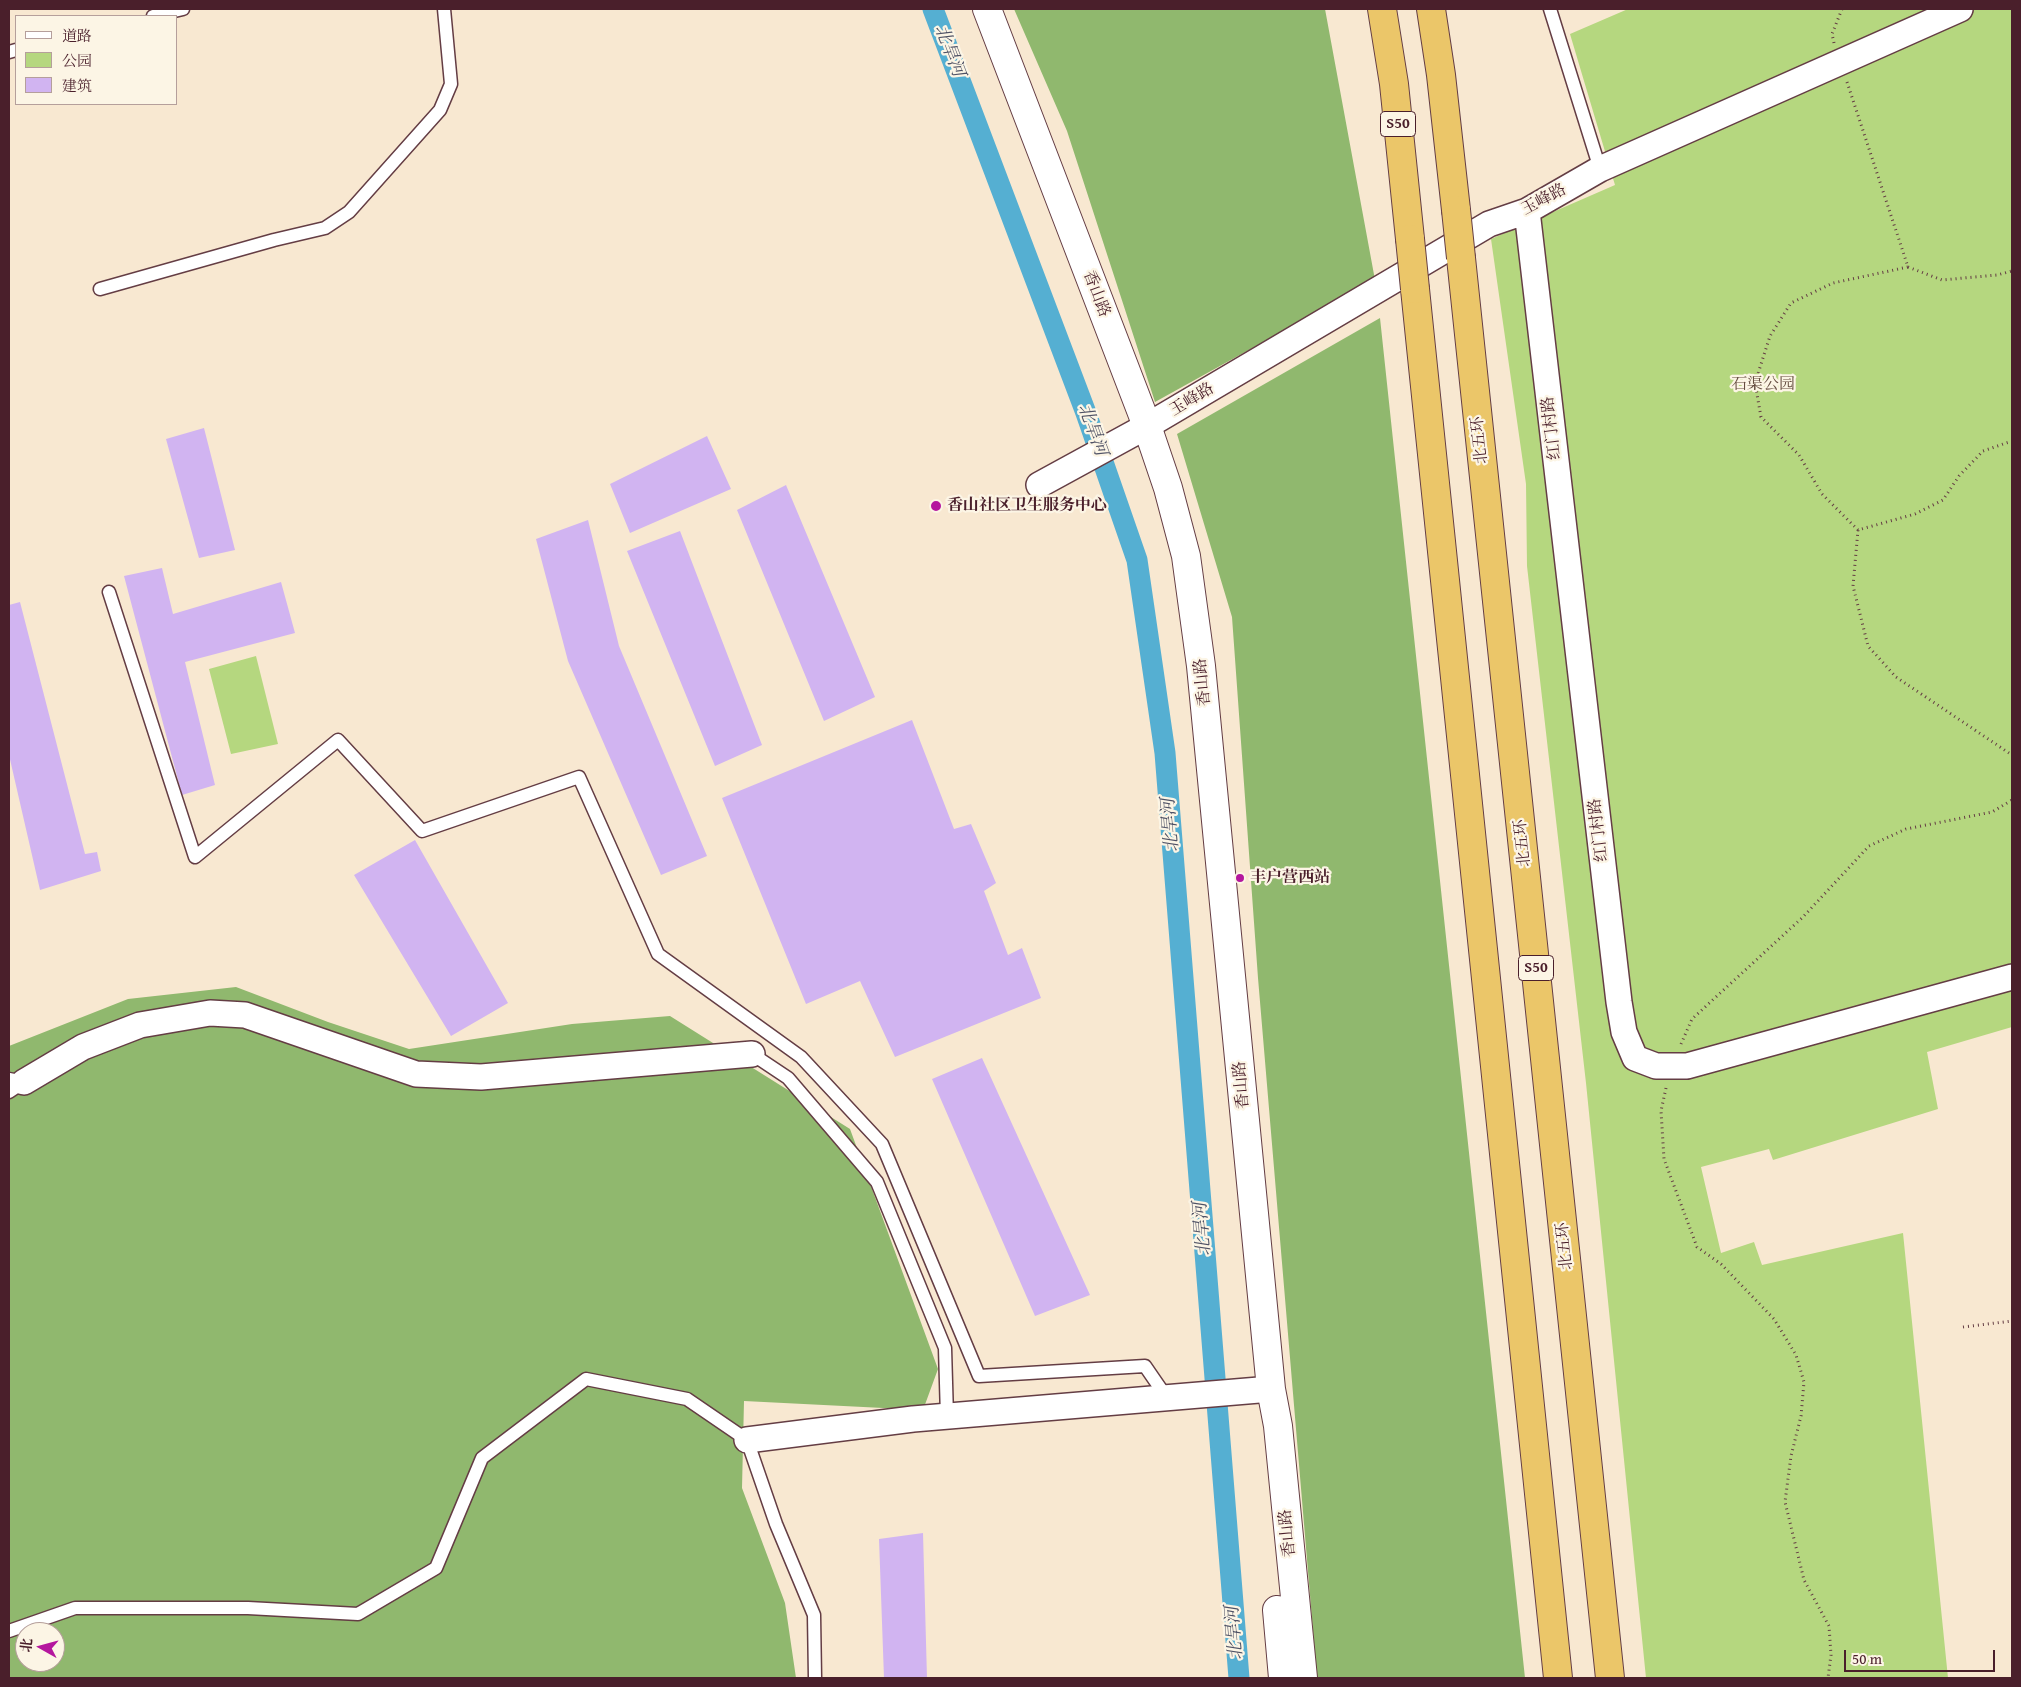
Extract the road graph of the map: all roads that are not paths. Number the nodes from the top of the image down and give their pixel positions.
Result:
1 (183, 9) edge
2 (444, 9) edge
3 (986, 9) edge
4 (1382, 9) edge
5 (1431, 9) edge
6 (1550, 9) edge
7 (1960, 9) edge
8 (157, 15) edge
9 (1600, 169) junction
10 (1527, 211) junction
11 (100, 289) dead end
12 (1147, 426) junction
13 (1039, 484) dead end
14 (109, 592) dead end
15 (2012, 977) edge
16 (752, 1054) joint
17 (14, 1084) edge
18 (1271, 1389) junction
19 (1167, 1398) junction
20 (947, 1416) junction
21 (747, 1440) junction
22 (9, 1631) edge
23 (815, 1678) edge
24 (1283, 1678) edge
25 (1303, 1678) edge
26 (1558, 1678) edge
27 (1610, 1678) edge

1 - 8 lane
2 - 11 lane
3 - 12 street, 香山路
4 - 26 highway, S50, bridge
5 - 27 highway, 北五环 / S50, bridge
6 - 9 lane
7 - 9 street, 玉峰路
9 - 10 street, 玉峰路
10 - 12 street, 玉峰路
10 - 15 street, 红门村路
12 - 13 street, 玉峰路
12 - 18 street, 香山路
14 - 19 lane
16 - 17 street
16 - 20 lane
18 - 19 street
18 - 24 street, 香山路
18 - 25 street, 香山路
19 - 20 street
20 - 21 street
21 - 22 lane
21 - 23 lane

